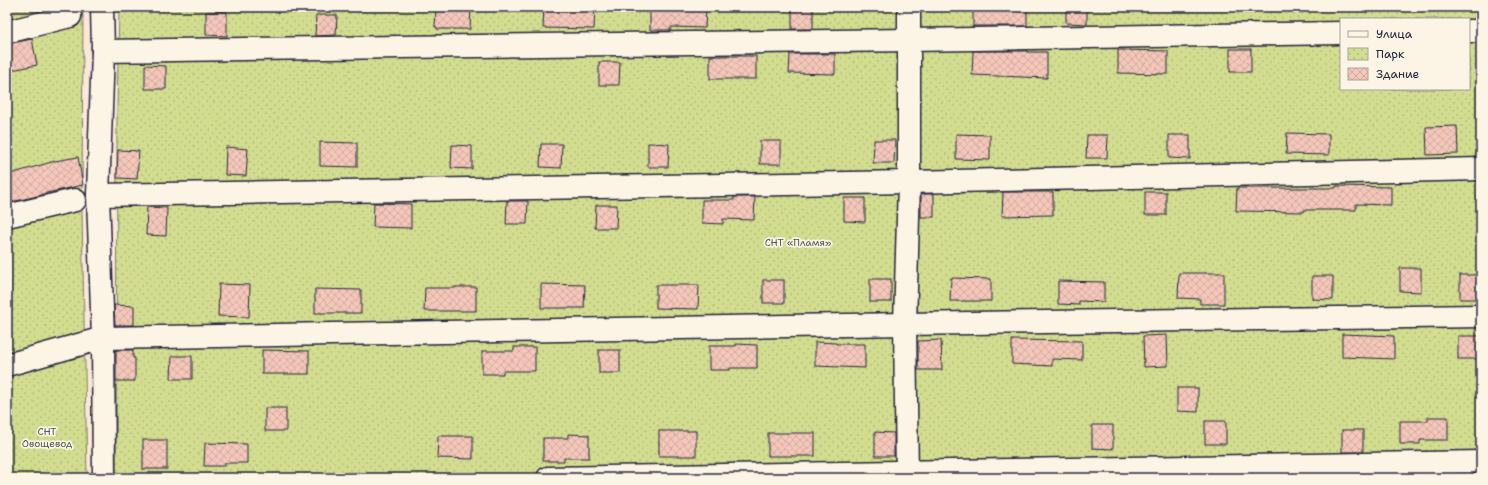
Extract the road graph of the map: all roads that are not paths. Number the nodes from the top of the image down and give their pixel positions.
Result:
1 (102, 7) edge
2 (909, 7) edge
3 (70, 16) dead end
4 (1481, 30) edge
5 (1470, 31) edge
6 (7, 32) edge
7 (1340, 33) edge
8 (909, 40) junction
9 (103, 51) junction
10 (1481, 169) edge
11 (909, 182) junction
12 (98, 195) junction
13 (76, 200) dead end
14 (7, 216) edge
15 (1481, 316) edge
16 (905, 324) junction
17 (102, 338) junction
18 (7, 365) edge
19 (1481, 462) edge
20 (907, 475) edge
21 (104, 478) edge
22 (548, 478) edge

1 - 9 street
2 - 8 street
3 - 6 street
4 - 5 street
7 - 8 street
8 - 9 street
8 - 11 street
9 - 12 street
10 - 11 street
11 - 12 street
11 - 16 street
12 - 17 street
13 - 14 street
15 - 16 street
16 - 17 street
16 - 20 street
17 - 18 street
17 - 21 street
19 - 20 street
20 - 22 street

